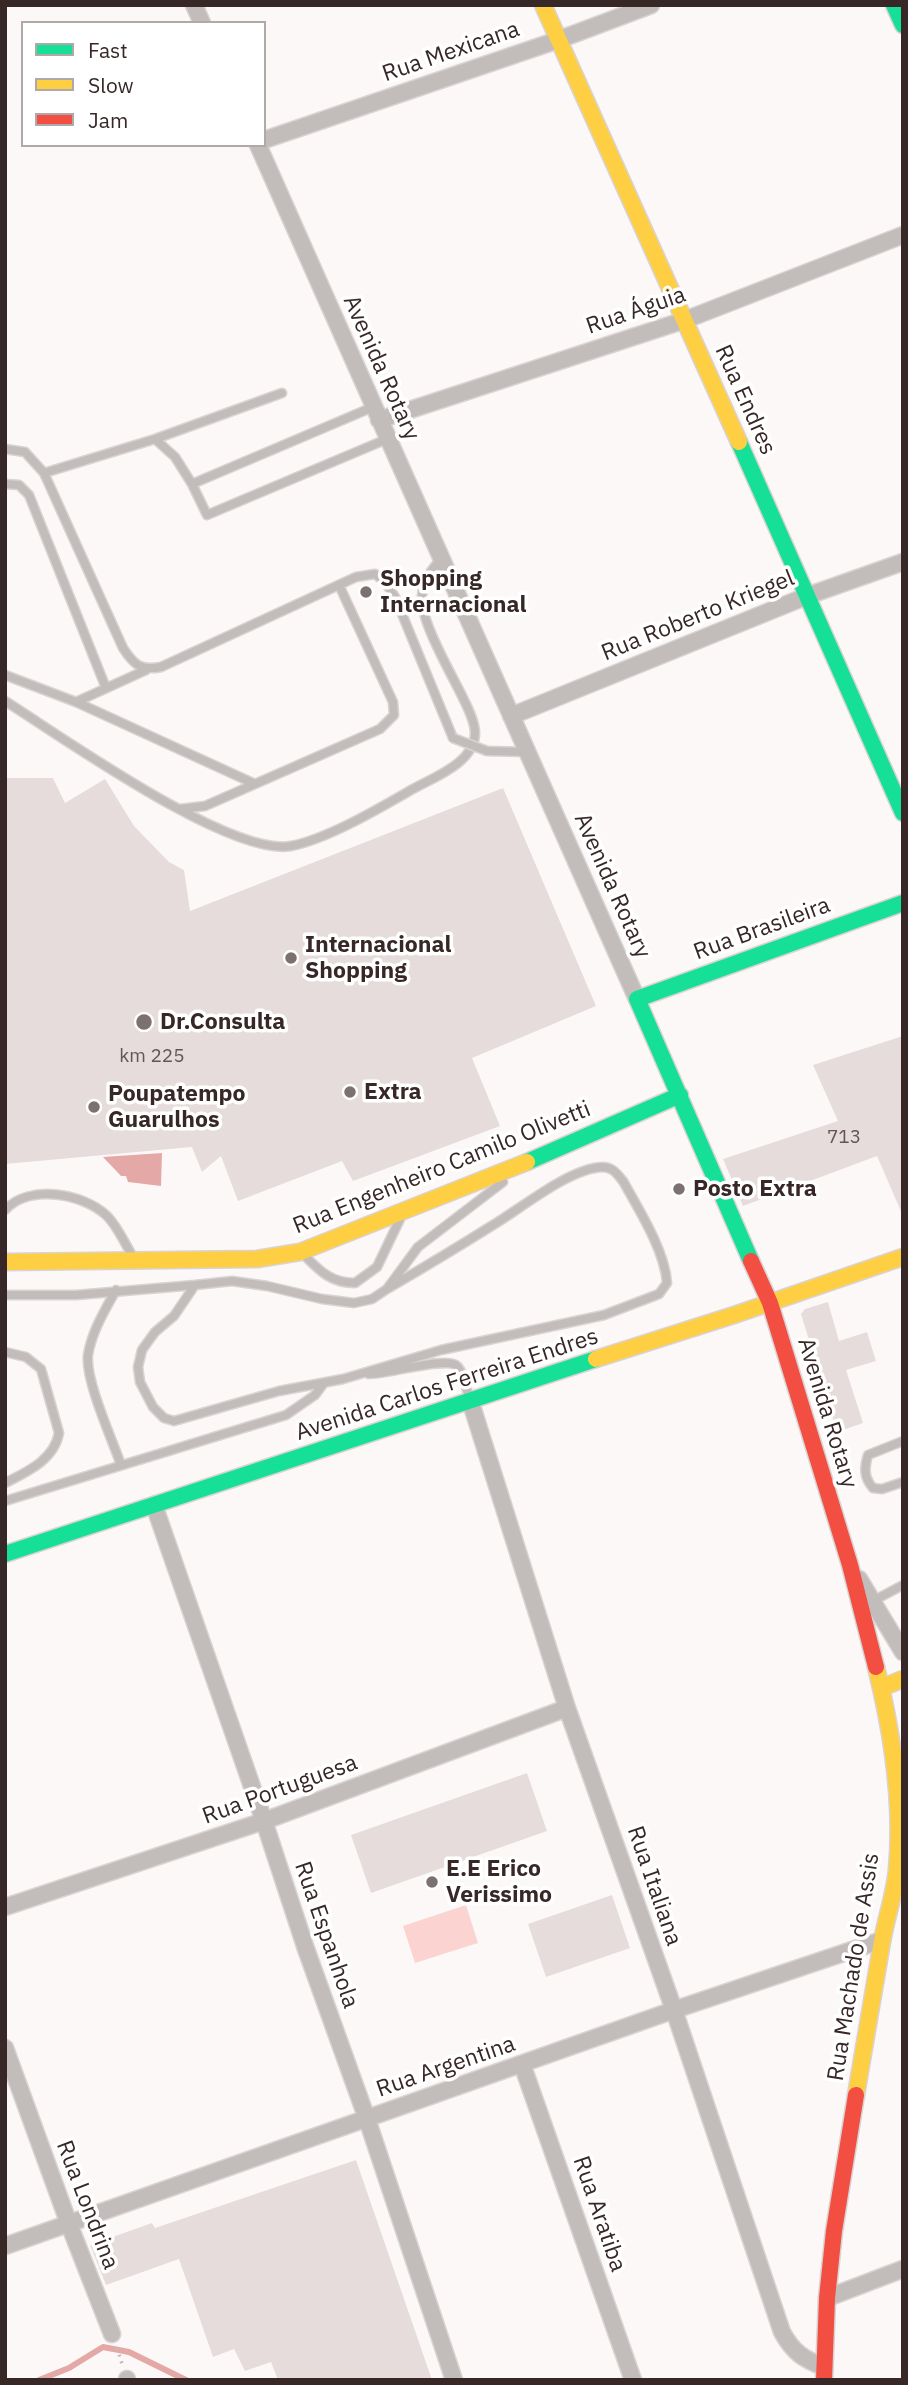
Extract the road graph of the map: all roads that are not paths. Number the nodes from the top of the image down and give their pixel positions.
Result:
1 (194, 5) edge
2 (542, 5) edge
3 (651, 5) edge
4 (894, 5) edge
5 (201, 21) edge
6 (903, 25) edge
7 (558, 40) junction
8 (266, 139) edge
9 (259, 147) edge
10 (903, 235) edge
11 (685, 320) junction
12 (282, 393) dead end
13 (376, 413) junction
14 (155, 439) junction
15 (387, 439) junction
16 (5, 449) edge
17 (44, 473) junction
18 (5, 484) edge
19 (192, 484) junction
20 (441, 559) junction
21 (903, 562) edge
22 (339, 585) junction
23 (807, 596) junction
24 (146, 670) junction
25 (5, 675) edge
26 (106, 688) junction
27 (5, 701) edge
28 (76, 702) junction
29 (511, 716) junction
30 (527, 752) junction
31 (255, 784) junction
32 (177, 809) junction
33 (903, 813) edge
34 (903, 903) edge
35 (637, 999) junction
36 (680, 1095) junction
37 (539, 1155) junction
38 (5, 1210) edge
39 (402, 1213) junction
40 (300, 1252) junction
41 (903, 1257) edge
42 (5, 1262) edge
43 (137, 1262) junction
44 (195, 1285) junction
45 (387, 1289) junction
46 (116, 1290) junction
47 (5, 1295) edge
48 (770, 1303) junction
49 (5, 1352) edge
50 (361, 1374) junction
51 (324, 1383) junction
52 (470, 1399) junction
53 (903, 1441) edge
54 (121, 1465) junction
55 (903, 1482) edge
56 (5, 1483) edge
57 (5, 1501) edge
58 (154, 1505) junction
59 (5, 1554) edge
60 (850, 1565) junction
61 (903, 1586) edge
62 (873, 1601) junction
63 (903, 1652) edge
64 (903, 1679) edge
65 (881, 1688) junction
66 (567, 1708) junction
67 (264, 1821) junction
68 (5, 1907) edge
69 (903, 1932) edge
70 (882, 1940) junction
71 (674, 2010) junction
72 (5, 2048) edge
73 (522, 2064) junction
74 (367, 2119) junction
75 (69, 2224) junction
76 (5, 2246) edge
77 (903, 2269) edge
78 (827, 2298) junction
79 (113, 2334) road end
80 (824, 2373) edge
81 (454, 2380) edge
82 (633, 2380) edge

1 - 5 street
2 - 7 street, Rua Endres
3 - 7 street, Rua Mexicana
4 - 6 street
7 - 8 street, Rua Mexicana
7 - 11 street, Rua Endres
9 - 13 street, Avenida Rotary
10 - 11 street, Rua Águia
11 - 13 street, Rua Águia
11 - 23 street, Rua Endres
12 - 14 lane
13 - 15 street, Avenida Rotary
13 - 19 lane
14 - 17 lane
14 - 19 lane
15 - 19 lane
15 - 20 street, Avenida Rotary
16 - 17 lane
17 - 24 lane
18 - 26 lane
20 - 29 street, Avenida Rotary
20 - 32 lane
21 - 23 street, Rua Roberto Kriegel
22 - 24 lane
22 - 30 lane, bridge
22 - 31 lane
23 - 29 street, Rua Roberto Kriegel
23 - 33 street, Rua Endres
24 - 26 lane
25 - 28 lane
26 - 28 lane
27 - 32 lane
28 - 31 lane
29 - 30 street, Avenida Rotary
30 - 35 street, Avenida Rotary
31 - 32 lane
34 - 35 street, Rua Brasileira
35 - 36 street, Avenida Rotary
36 - 37 street, Rua Engenheiro Camilo Olivetti
36 - 48 street, Avenida Rotary
37 - 39 street, Rua Engenheiro Camilo Olivetti
37 - 45 lane
38 - 43 lane
39 - 40 street, Rua Engenheiro Camilo Olivetti
39 - 40 lane
40 - 43 street, Rua Engenheiro Camilo Olivetti
41 - 48 street, Avenida Carlos Ferreira Endres
42 - 43 street, Rua Engenheiro Camilo Olivetti
44 - 45 lane
44 - 46 lane
44 - 51 lane
45 - 50 lane
46 - 47 lane
46 - 54 lane
48 - 52 street, Avenida Carlos Ferreira Endres
48 - 60 street, Avenida Rotary
49 - 56 lane
50 - 51 lane
50 - 52 lane
51 - 54 lane
52 - 58 street, Avenida Carlos Ferreira Endres
52 - 66 street, Rua Italiana
53 - 55 lane
54 - 57 lane
58 - 59 street, Avenida Carlos Ferreira Endres
58 - 67 street, Rua Espanhola
60 - 62 street, Avenida Rotary
60 - 65 street, Rua Machado de Assis
61 - 62 lane
62 - 63 street, Avenida Rotary
64 - 65 street
65 - 70 street, Rua Machado de Assis
66 - 67 street, Rua Portuguesa
66 - 71 street, Rua Italiana
67 - 68 street, Rua Portuguesa
67 - 74 street, Rua Espanhola
69 - 70 street, Rua Argentina
70 - 71 street, Rua Argentina
70 - 78 street, Rua Machado de Assis
71 - 73 street, Rua Argentina
71 - 80 street, Rua Italiana
72 - 75 street, Rua Londrina
73 - 74 street, Rua Argentina
73 - 82 street, Rua Aratiba
74 - 75 street, Rua Argentina
74 - 81 street, Rua Espanhola
75 - 76 street, Rua Argentina
75 - 79 street, Rua Londrina
77 - 78 street
78 - 80 street, Rua Machado de Assis

